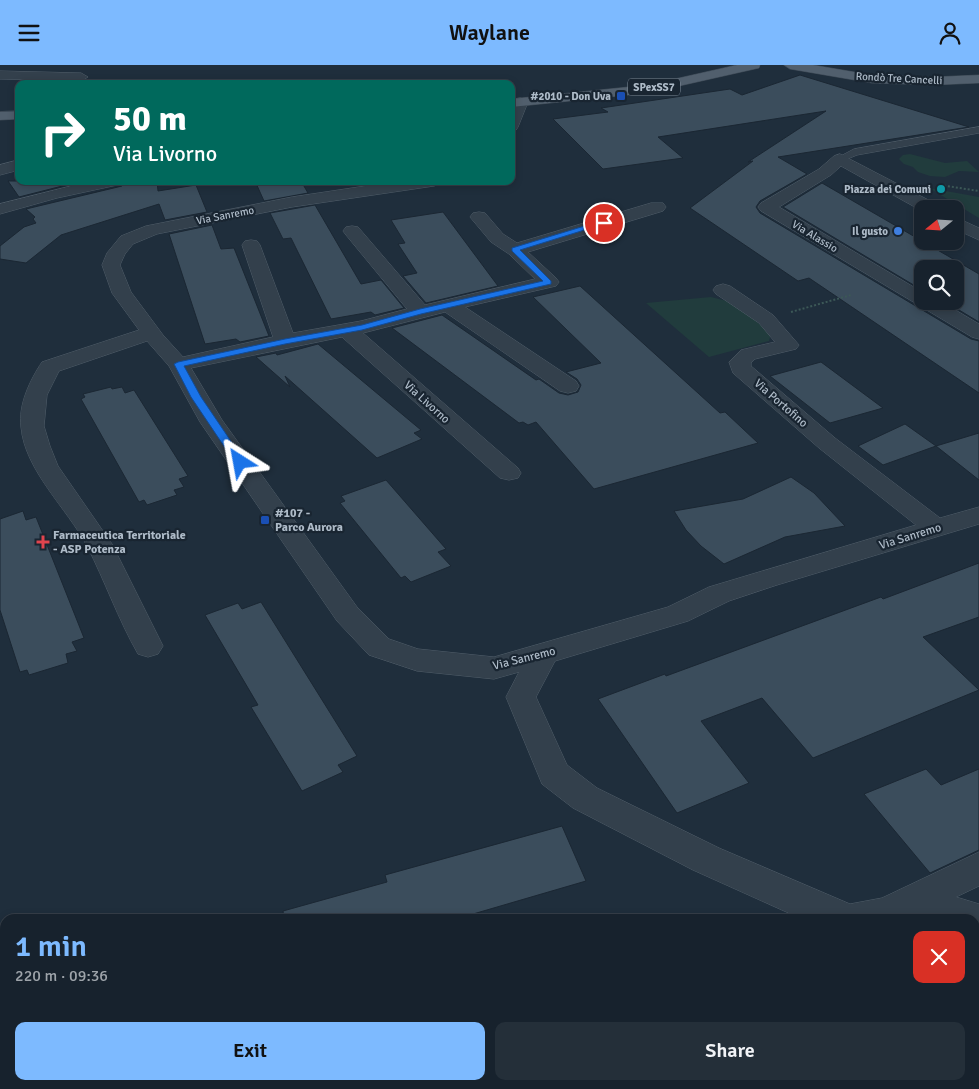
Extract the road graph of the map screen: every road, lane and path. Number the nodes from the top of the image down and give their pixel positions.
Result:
1 (754, 65) edge
2 (790, 65) edge
3 (0, 75) edge
4 (81, 77) dead end
5 (872, 79) junction
6 (979, 79) edge
7 (979, 86) edge
8 (516, 103) edge
9 (15, 115) edge
10 (0, 116) edge
11 (979, 130) edge
12 (840, 159) junction
13 (15, 166) edge
14 (0, 170) edge
15 (95, 185) edge
16 (407, 185) edge
17 (915, 200) edge
18 (657, 207) dead end
19 (0, 209) edge
20 (480, 217) dead end
21 (964, 226) edge
22 (352, 231) dead end
23 (979, 235) edge
24 (251, 245) dead end
25 (964, 245) edge
26 (515, 249) junction
27 (979, 253) edge
28 (723, 290) dead end
29 (851, 295) dead end
30 (914, 295) edge
31 (448, 305) junction
32 (815, 305) dead end
33 (939, 310) edge
34 (420, 312) junction
35 (347, 330) junction
36 (152, 333) junction
37 (979, 333) edge
38 (285, 341) junction
39 (178, 364) junction
40 (568, 386) dead end
41 (509, 473) dead end
42 (979, 515) edge
43 (936, 528) junction
44 (148, 646) dead end
45 (544, 654) junction
46 (979, 868) edge
47 (910, 901) junction
48 (832, 914) edge
49 (886, 914) edge
50 (956, 914) edge

1 - 8 main road, SPexSS7
2 - 5 main road, Rondò Tre Cancelli
3 - 4 street
5 - 6 main road, Rondò Tre Cancelli
5 - 7 main road
9 - 10 main road
11 - 12 lane
12 - 17 street
12 - 30 street, Via Alassio
13 - 14 street
15 - 19 street
16 - 36 street, Via Sanremo
18 - 26 street
20 - 26 street
21 - 23 street
22 - 34 street
24 - 38 street
25 - 27 street
26 - 31 street
28 - 43 street, Via Portofino
29 - 32 path
31 - 34 street
31 - 40 street
33 - 37 street, Via Alassio
34 - 35 street
35 - 38 street
35 - 41 street, Via Livorno
36 - 39 street, Via Sanremo
36 - 44 street
38 - 39 street
39 - 45 street, Via Sanremo
42 - 43 street, Via Sanremo
43 - 45 street, Via Sanremo
45 - 48 street
46 - 47 street
47 - 49 street
47 - 50 street

